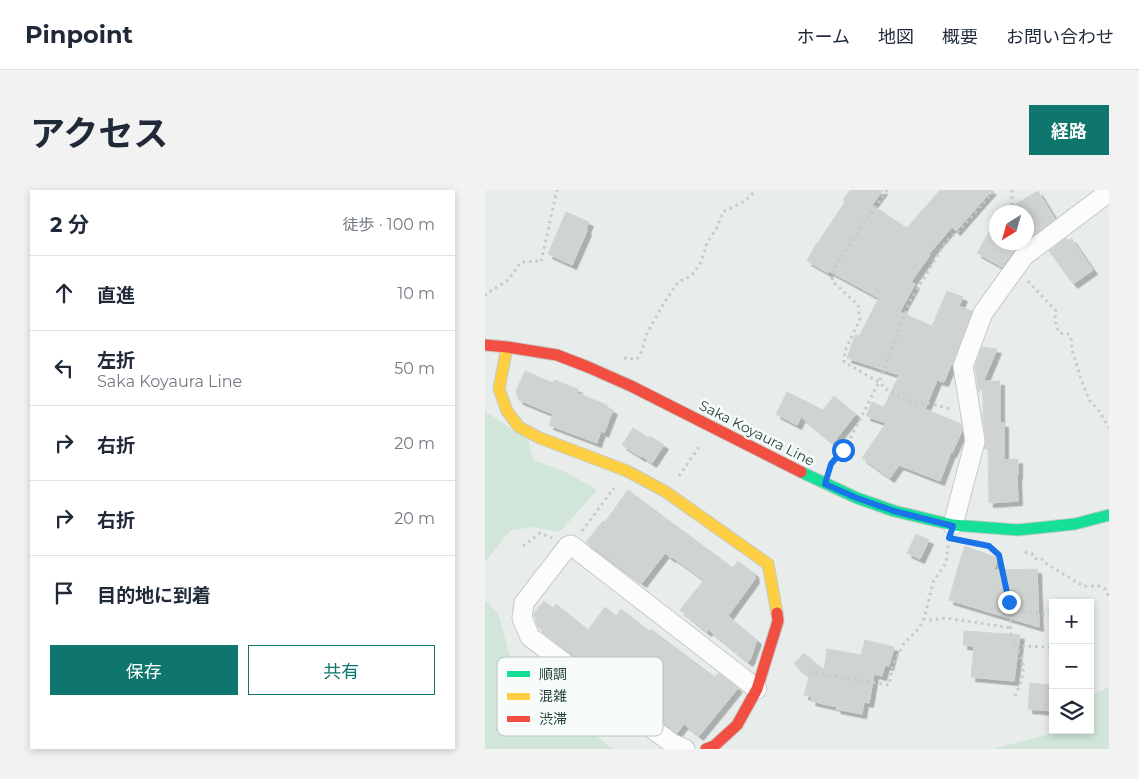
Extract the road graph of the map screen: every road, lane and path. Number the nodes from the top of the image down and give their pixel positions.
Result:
1 (557, 190) edge
2 (757, 190) edge
3 (887, 190) edge
4 (995, 190) edge
5 (1012, 190) edge
6 (1109, 192) edge
7 (1012, 205) edge
8 (1024, 284) dead end
9 (485, 296) edge
10 (485, 345) edge
11 (507, 347) junction
12 (637, 359) dead end
13 (879, 382) junction
14 (971, 414) junction
15 (1109, 428) edge
16 (706, 437) dead end
17 (627, 471) junction
18 (678, 477) dead end
19 (825, 484) junction
20 (1109, 515) edge
21 (953, 526) junction
22 (523, 546) dead end
23 (569, 546) junction
24 (994, 550) dead end
25 (1017, 550) dead end
26 (1109, 597) edge
27 (1010, 610) junction
28 (1049, 614) edge
29 (923, 619) junction
30 (1011, 628) junction
31 (1049, 647) edge
32 (1018, 651) junction
33 (557, 657) edge
34 (809, 672) dead end
35 (757, 689) junction
36 (1014, 699) dead end
37 (662, 736) edge
38 (685, 749) edge
39 (706, 749) edge

1 - 9 path
2 - 12 path
3 - 13 path
4 - 13 path
5 - 7 path
6 - 14 street
8 - 15 path
10 - 11 main road, Saka Koyaura Line
11 - 17 main road
11 - 19 main road, Saka Koyaura Line
13 - 14 path
13 - 19 path
14 - 21 street
16 - 18 path
17 - 23 path
17 - 35 main road
19 - 21 main road, Saka Koyaura Line
20 - 21 main road, Saka Koyaura Line
21 - 29 path
22 - 23 path
23 - 33 street
23 - 35 street
24 - 27 path
25 - 26 path
27 - 28 path
27 - 30 path
29 - 30 path
29 - 34 path
30 - 32 path
31 - 32 path
32 - 36 path
35 - 39 main road
37 - 38 street

